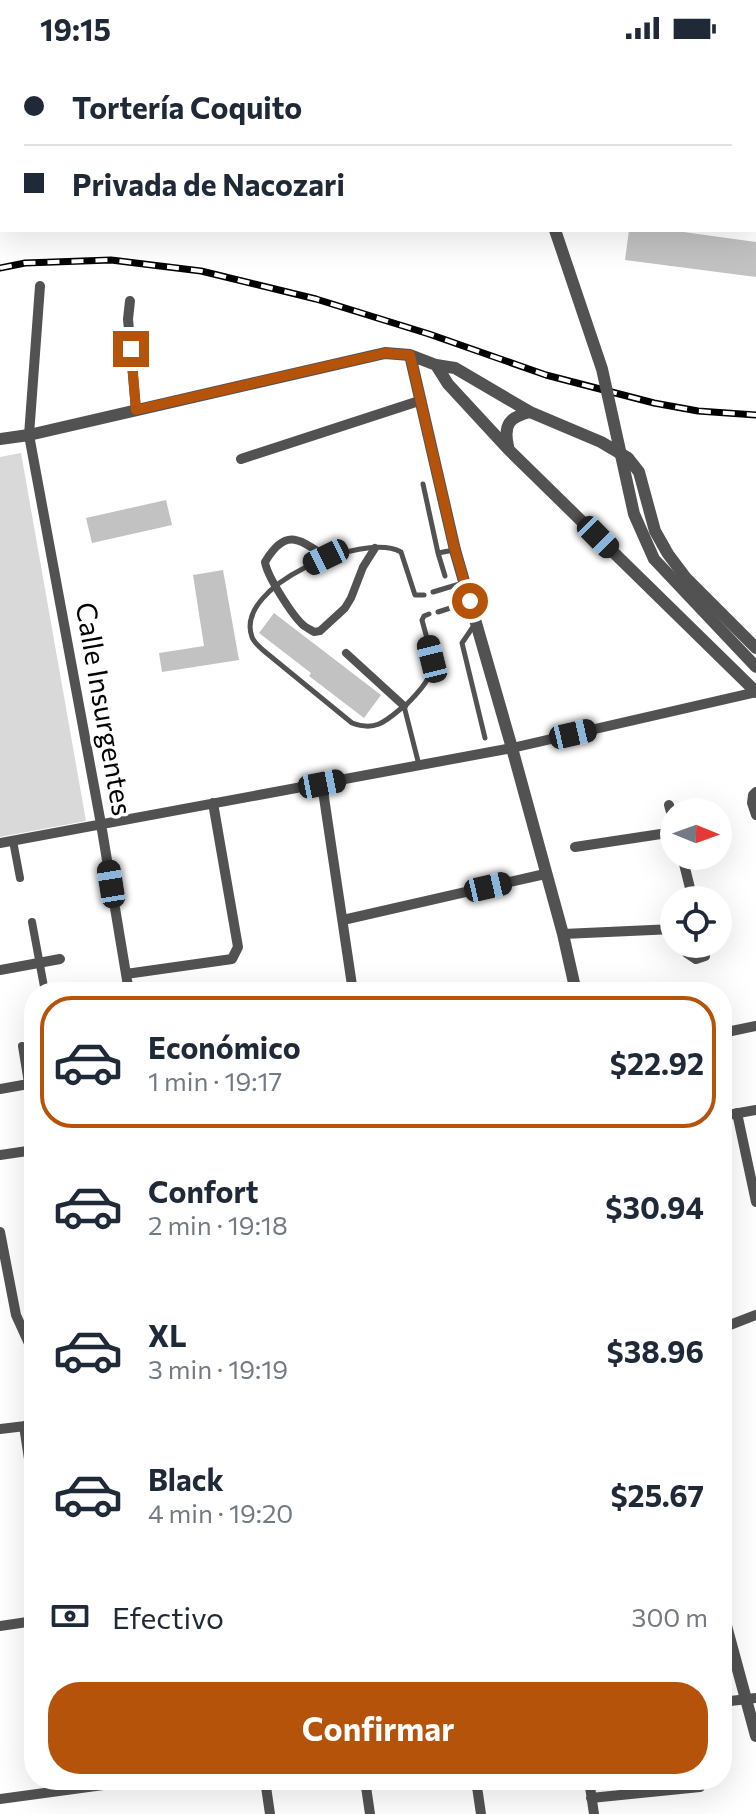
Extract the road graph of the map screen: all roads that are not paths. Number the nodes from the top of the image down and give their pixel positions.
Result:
1 (556, 232) edge
2 (40, 286) dead end
3 (130, 301) dead end
4 (410, 355) junction
5 (436, 365) junction
6 (419, 401) junction
7 (136, 410) junction
8 (530, 412) junction
9 (29, 435) junction
10 (0, 439) edge
11 (508, 449) junction
12 (241, 459) dead end
13 (423, 484) dead end
14 (375, 548) junction
15 (455, 550) junction
16 (438, 553) junction
17 (326, 557) junction
18 (445, 576) dead end
19 (464, 582) junction
20 (277, 586) junction
21 (433, 592) dead end
22 (424, 595) dead end
23 (470, 601) junction
24 (438, 612) dead end
25 (429, 614) dead end
26 (476, 623) junction
27 (756, 648) edge
28 (346, 653) dead end
29 (756, 667) edge
30 (756, 692) edge
31 (404, 706) junction
32 (485, 738) dead end
33 (512, 748) junction
34 (420, 766) junction
35 (322, 784) junction
36 (756, 792) edge
37 (213, 803) junction
38 (756, 815) edge
39 (101, 824) junction
40 (660, 834) edge
41 (13, 841) junction
42 (0, 843) edge
43 (575, 847) dead end
44 (545, 874) junction
45 (20, 878) dead end
46 (343, 920) junction
47 (32, 922) dead end
48 (660, 930) edge
49 (563, 934) junction
50 (60, 959) dead end
51 (40, 963) junction
52 (0, 970) edge
53 (126, 974) junction
54 (43, 982) edge
55 (127, 982) edge
56 (352, 982) edge
57 (574, 982) edge
58 (756, 1026) edge
59 (732, 1031) edge
60 (22, 1046) dead end
61 (24, 1054) edge
62 (24, 1084) edge
63 (0, 1089) edge
64 (756, 1110) edge
65 (737, 1113) junction
66 (732, 1114) edge
67 (24, 1151) edge
68 (0, 1155) edge
69 (756, 1202) edge
70 (0, 1232) edge
71 (756, 1315) edge
72 (732, 1324) edge
73 (24, 1333) edge
74 (24, 1426) edge
75 (0, 1429) edge
76 (24, 1622) edge
77 (0, 1626) edge
78 (732, 1642) edge
79 (750, 1698) edge
80 (756, 1736) edge
81 (36, 1790) edge
82 (266, 1790) edge
83 (366, 1790) edge
84 (477, 1790) edge
85 (590, 1790) edge
86 (670, 1790) edge
87 (591, 1798) junction
88 (0, 1799) edge
89 (270, 1814) edge
90 (370, 1814) edge
91 (481, 1814) edge
92 (594, 1814) edge

1 - 29 street, bridge
2 - 9 street, Calle Insurgentes
3 - 7 street
4 - 5 street
4 - 6 street
4 - 7 street
5 - 8 street
5 - 11 street
6 - 12 street
6 - 15 street
7 - 9 street
8 - 11 street
8 - 27 street
9 - 10 street
9 - 39 street, Calle Insurgentes
11 - 30 street
13 - 16 lane
14 - 17 lane
14 - 20 street
14 - 22 lane
15 - 16 lane
15 - 19 street
16 - 18 lane
17 - 20 lane
17 - 20 street
19 - 21 lane
19 - 23 street
20 - 31 lane
23 - 24 lane
23 - 26 street
25 - 31 lane
26 - 32 lane
26 - 33 street
28 - 31 street
30 - 33 street
31 - 34 lane
33 - 34 street
33 - 44 street
34 - 35 street
35 - 37 street
35 - 46 street
36 - 38 street
37 - 39 street
37 - 53 street
39 - 41 street
39 - 53 street, Calle Insurgentes
40 - 43 street
41 - 42 street
41 - 45 street
44 - 46 street
44 - 49 street
46 - 56 street
47 - 51 street
48 - 49 street
49 - 57 street
50 - 51 street
51 - 52 street
51 - 54 street
53 - 55 street, Calle Insurgentes
58 - 59 street
60 - 61 street
62 - 63 street
64 - 65 street
65 - 66 street
65 - 69 street
67 - 68 street
70 - 73 street
71 - 72 street
74 - 75 street
76 - 77 street
78 - 79 street
79 - 80 street
81 - 88 street
82 - 89 street
83 - 90 street
84 - 91 street
85 - 87 street
86 - 87 street
87 - 92 street

